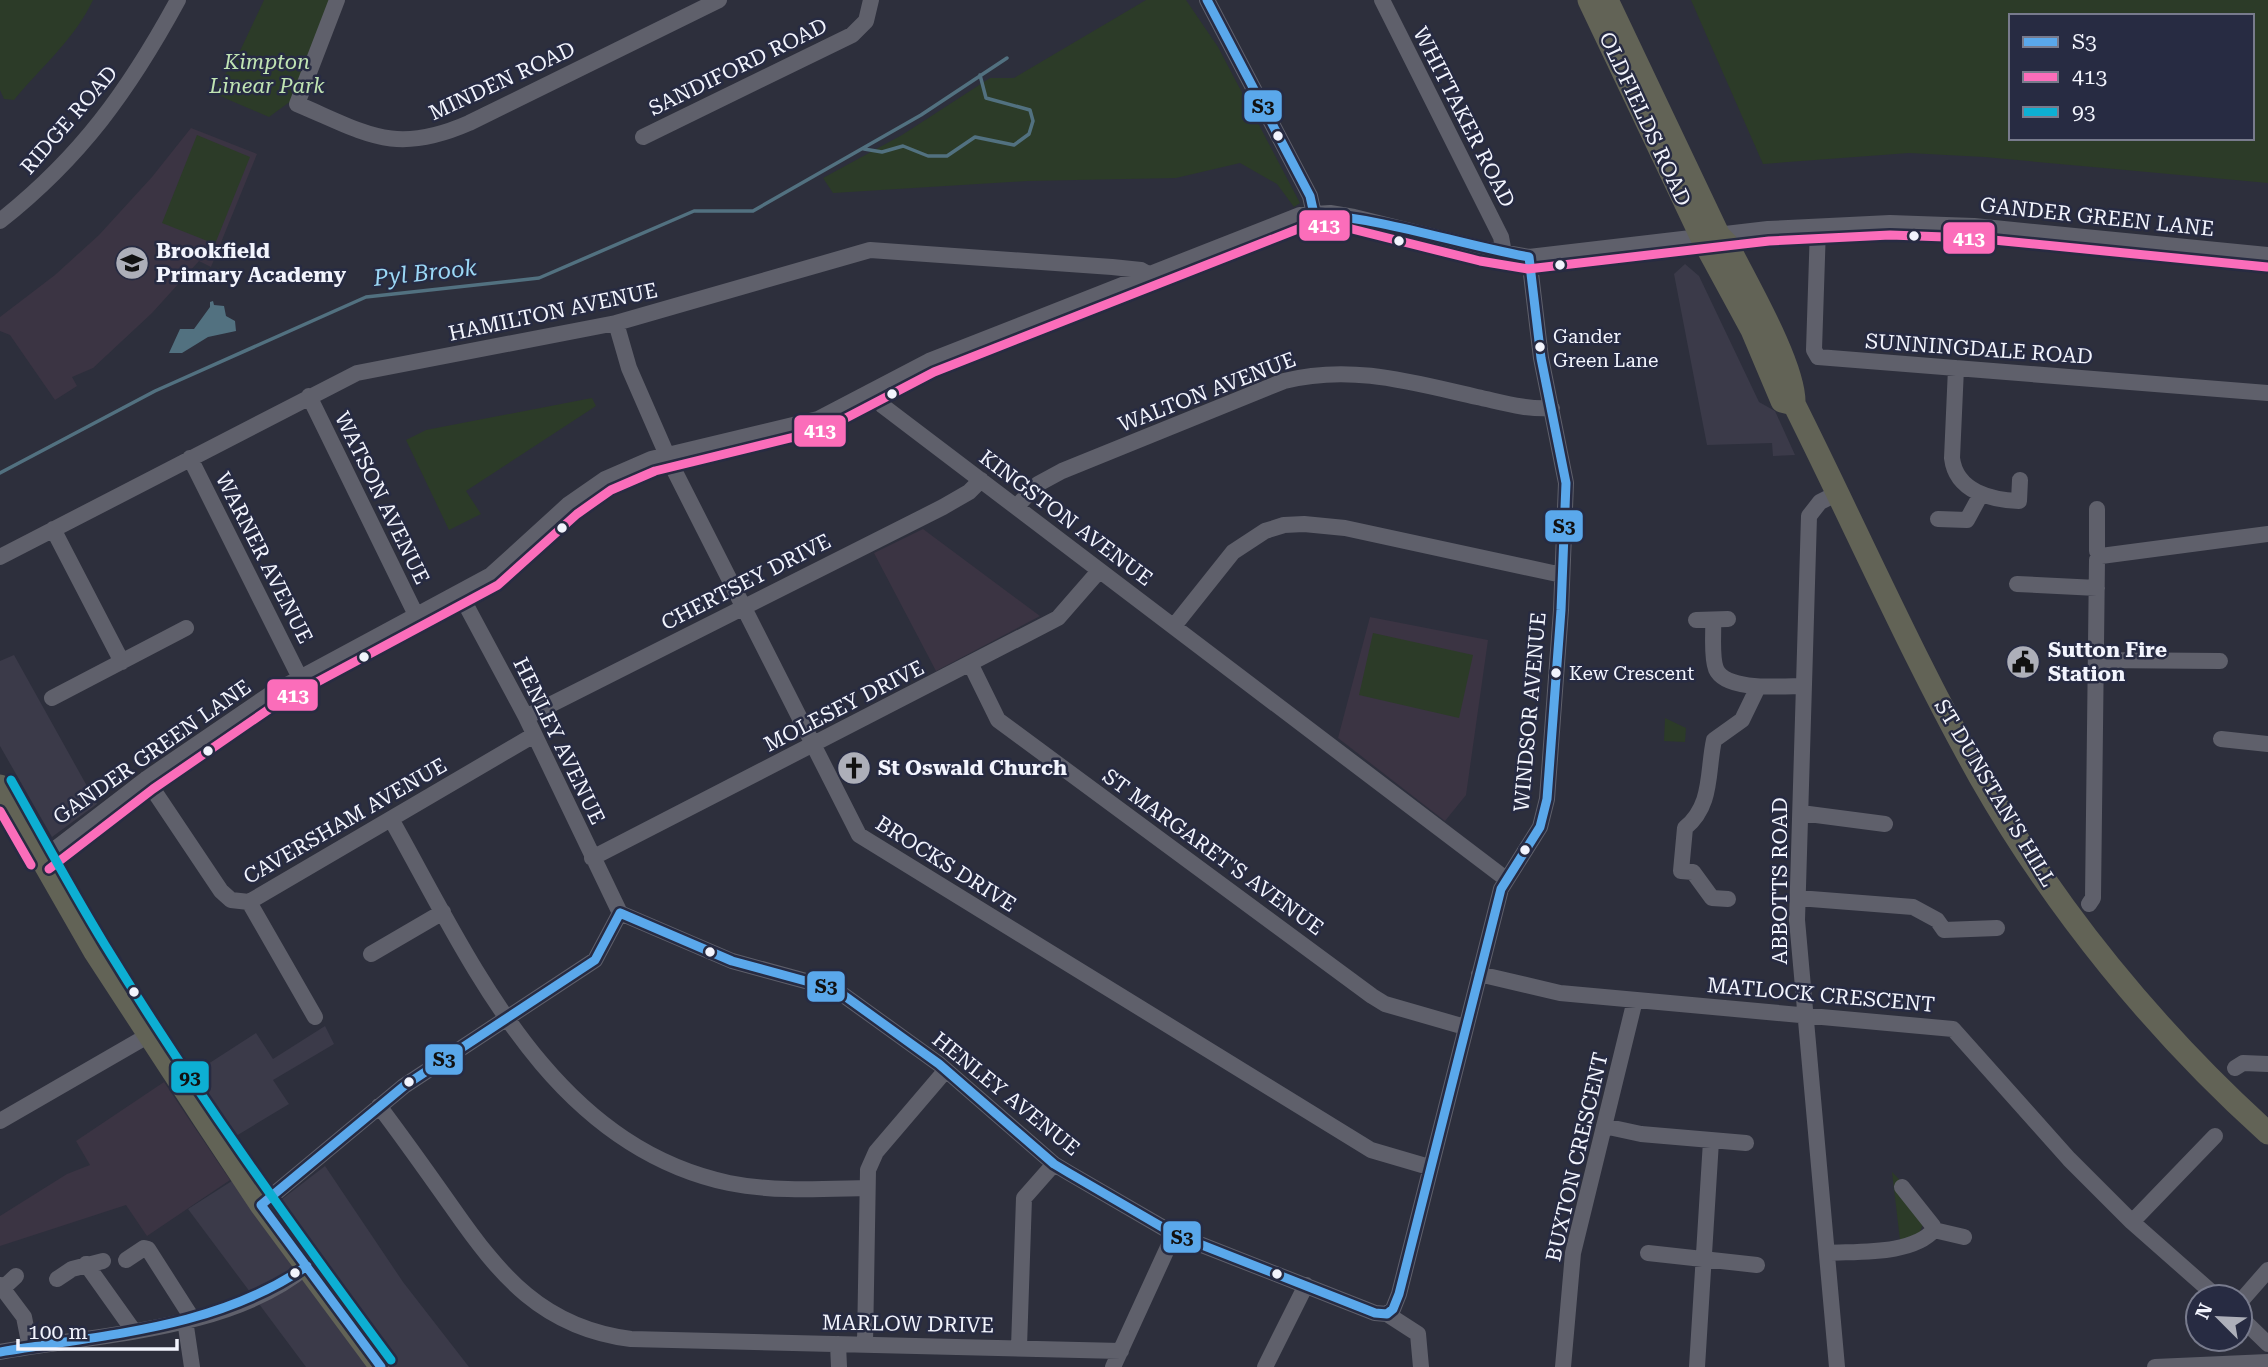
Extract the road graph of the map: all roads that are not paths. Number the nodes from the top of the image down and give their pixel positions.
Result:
1 (178, 0) edge
2 (337, 0) edge
3 (719, 0) edge
4 (871, 0) edge
5 (1207, 0) edge
6 (1381, 0) edge
7 (1589, 0) edge
8 (1607, 0) edge
9 (643, 137) dead end
10 (1314, 214) junction
11 (0, 221) edge
12 (1818, 227) junction
13 (1710, 237) junction
14 (1504, 253) junction
15 (2268, 255) edge
16 (1529, 257) junction
17 (1112, 267) junction
18 (1150, 275) junction
19 (1115, 290) junction
20 (616, 323) junction
21 (1956, 368) junction
22 (872, 391) junction
23 (2268, 393) edge
24 (309, 396) junction
25 (1552, 408) junction
26 (667, 454) junction
27 (190, 458) junction
28 (981, 480) junction
29 (2020, 480) dead end
30 (1838, 493) junction
31 (1980, 495) junction
32 (1017, 506) junction
33 (2097, 509) dead end
34 (1938, 519) dead end
35 (53, 529) junction
36 (2268, 534) edge
37 (0, 556) edge
38 (2101, 556) junction
39 (1099, 571) junction
40 (1562, 575) junction
41 (2017, 584) dead end
42 (2097, 587) junction
43 (460, 594) junction
44 (744, 607) junction
45 (417, 617) junction
46 (1696, 620) dead end
47 (1174, 626) junction
48 (186, 628) dead end
49 (2096, 660) junction
50 (2220, 661) dead end
51 (122, 662) junction
52 (971, 665) junction
53 (300, 678) junction
54 (1804, 686) junction
55 (1758, 687) junction
56 (52, 698) dead end
57 (526, 717) junction
58 (534, 735) junction
59 (2221, 739) dead end
60 (2268, 744) edge
61 (811, 745) junction
62 (146, 779) junction
63 (0, 786) edge
64 (1801, 813) junction
65 (391, 819) junction
66 (1885, 824) dead end
67 (593, 858) junction
68 (42, 859) junction
69 (1506, 879) junction
70 (1798, 898) junction
71 (1728, 899) dead end
72 (249, 902) junction
73 (2089, 904) dead end
74 (443, 912) junction
75 (620, 913) junction
76 (1997, 928) dead end
77 (371, 954) dead end
78 (1479, 974) junction
79 (1635, 1000) junction
80 (1804, 1015) junction
81 (315, 1017) dead end
82 (505, 1019) junction
83 (1465, 1027) junction
84 (149, 1035) junction
85 (2268, 1064) edge
86 (2235, 1068) dead end
87 (946, 1070) junction
88 (379, 1106) junction
89 (0, 1121) edge
90 (1604, 1126) junction
91 (2268, 1133) edge
92 (2215, 1136) dead end
93 (1710, 1141) junction
94 (1746, 1143) dead end
95 (1054, 1164) junction
96 (1429, 1167) junction
97 (1902, 1187) dead end
98 (867, 1188) junction
99 (261, 1205) junction
100 (2132, 1222) junction
101 (1934, 1230) junction
102 (1174, 1234) junction
103 (1964, 1237) dead end
104 (1648, 1253) dead end
105 (1827, 1254) junction
106 (1705, 1258) junction
107 (126, 1260) dead end
108 (103, 1261) dead end
109 (86, 1264) junction
110 (1757, 1265) dead end
111 (307, 1266) junction
112 (2268, 1269) edge
113 (16, 1276) dead end
114 (57, 1279) dead end
115 (2201, 1283) edge
116 (1306, 1285) junction
117 (2254, 1286) edge
118 (1, 1287) edge
119 (1387, 1314) junction
120 (188, 1319) junction
121 (133, 1330) junction
122 (2254, 1330) edge
123 (838, 1343) junction
124 (2268, 1343) edge
125 (865, 1344) junction
126 (30, 1347) junction
127 (1019, 1347) junction
128 (1121, 1351) junction
129 (0, 1352) edge
130 (2268, 1362) edge
131 (192, 1367) edge
132 (381, 1367) edge
133 (839, 1367) edge
134 (1113, 1367) edge
135 (1265, 1367) edge
136 (1421, 1367) edge
137 (1563, 1367) edge
138 (1697, 1367) edge
139 (1837, 1367) edge
140 (2155, 1367) edge

1 - 11 street, RIDGE ROAD
2 - 3 street, MINDEN ROAD
4 - 9 street, SANDIFORD ROAD
5 - 10 street
6 - 14 street, WHITTAKER ROAD
7 - 13 highway, OLDFIELDS ROAD
8 - 13 highway, OLDFIELDS ROAD
10 - 14 street, GANDER GREEN LANE
10 - 18 street, GANDER GREEN LANE
12 - 13 street, GANDER GREEN LANE
12 - 15 street, GANDER GREEN LANE
12 - 21 street, SUNNINGDALE ROAD
13 - 16 street, GANDER GREEN LANE
13 - 30 highway, ST DUNSTAN'S HILL
14 - 16 street, GANDER GREEN LANE
16 - 25 street, WINDSOR AVENUE
17 - 18 street, HAMILTON AVENUE
17 - 19 street
17 - 20 street, HAMILTON AVENUE
18 - 19 street, GANDER GREEN LANE
19 - 22 street, GANDER GREEN LANE
20 - 24 street, HAMILTON AVENUE
20 - 26 street, BROCKS DRIVE
21 - 23 street, SUNNINGDALE ROAD
21 - 31 street
22 - 26 street, GANDER GREEN LANE
22 - 28 street, KINGSTON AVENUE
24 - 27 street, HAMILTON AVENUE
24 - 45 street, WATSON AVENUE
25 - 32 street, WALTON AVENUE
25 - 40 street, WINDSOR AVENUE
26 - 43 street, GANDER GREEN LANE
26 - 44 street, BROCKS DRIVE
27 - 35 street, HAMILTON AVENUE
27 - 53 street, WARNER AVENUE
28 - 32 street, KINGSTON AVENUE
28 - 44 street, CHERTSEY DRIVE
29 - 31 street
30 - 54 street, ABBOTTS ROAD
30 - 91 highway, ST DUNSTAN'S HILL
31 - 34 street
32 - 39 street, KINGSTON AVENUE
33 - 38 street
35 - 37 street, HAMILTON AVENUE
35 - 51 street
36 - 38 street
38 - 42 street
39 - 47 street, KINGSTON AVENUE
39 - 52 street, MOLESEY DRIVE
40 - 47 street
40 - 69 street, WINDSOR AVENUE
41 - 42 street
42 - 49 street
43 - 45 street, GANDER GREEN LANE
43 - 57 street, HENLEY AVENUE
44 - 57 street, CHERTSEY DRIVE
44 - 61 street, BROCKS DRIVE
45 - 53 street, GANDER GREEN LANE
46 - 55 street
47 - 69 street, KINGSTON AVENUE
48 - 51 street
49 - 50 street
49 - 73 street
51 - 56 street
52 - 61 street, MOLESEY DRIVE
52 - 83 street, ST MARGARET'S AVENUE
53 - 62 street, GANDER GREEN LANE
54 - 55 street
54 - 64 street, ABBOTTS ROAD
55 - 71 street
57 - 58 street, HENLEY AVENUE
58 - 65 street, CAVERSHAM AVENUE
58 - 67 street, HENLEY AVENUE
59 - 60 street
61 - 67 street, MOLESEY DRIVE
61 - 96 street, BROCKS DRIVE
62 - 68 street, GANDER GREEN LANE
62 - 72 street, CAVERSHAM AVENUE
63 - 68 highway
64 - 66 street
64 - 70 street, ABBOTTS ROAD
65 - 72 street, CAVERSHAM AVENUE
65 - 74 street
67 - 75 street, HENLEY AVENUE
68 - 84 highway
69 - 78 street, WINDSOR AVENUE
70 - 76 street
70 - 80 street, ABBOTTS ROAD
72 - 81 street
74 - 77 street
74 - 82 street
75 - 82 street
75 - 87 street, HENLEY AVENUE
78 - 79 street, MATLOCK CRESCENT
78 - 83 street, WINDSOR AVENUE
79 - 80 street, MATLOCK CRESCENT
79 - 90 street, BUXTON CRESCENT
80 - 100 street, MATLOCK CRESCENT
80 - 105 street, ABBOTTS ROAD
82 - 88 street
82 - 98 street
83 - 96 street, WINDSOR AVENUE
84 - 89 street
84 - 99 highway
85 - 86 street
87 - 95 street, HENLEY AVENUE
87 - 98 street
88 - 99 street
88 - 123 street, MARLOW DRIVE
90 - 93 street
90 - 137 street, BUXTON CRESCENT
92 - 100 street
93 - 94 street
93 - 106 street
95 - 102 street, HENLEY AVENUE
95 - 127 street
96 - 119 street, WINDSOR AVENUE
97 - 101 street
98 - 125 street
99 - 111 highway
100 - 115 street, MATLOCK CRESCENT
101 - 103 street
101 - 105 street
102 - 116 street, HENLEY AVENUE
102 - 128 street
104 - 106 street
105 - 139 street, ABBOTTS ROAD
106 - 110 street
106 - 138 street
107 - 120 street
108 - 109 street
109 - 114 street
109 - 121 street
111 - 120 street
111 - 132 highway
112 - 117 street
113 - 118 street
116 - 119 street, HENLEY AVENUE
116 - 135 street
118 - 126 street
119 - 136 street, HENLEY AVENUE
120 - 121 street
120 - 131 street
121 - 126 street
122 - 124 street
123 - 125 street, MARLOW DRIVE
123 - 133 street
125 - 127 street, MARLOW DRIVE
126 - 129 street
127 - 128 street, MARLOW DRIVE
128 - 134 street
130 - 140 street

